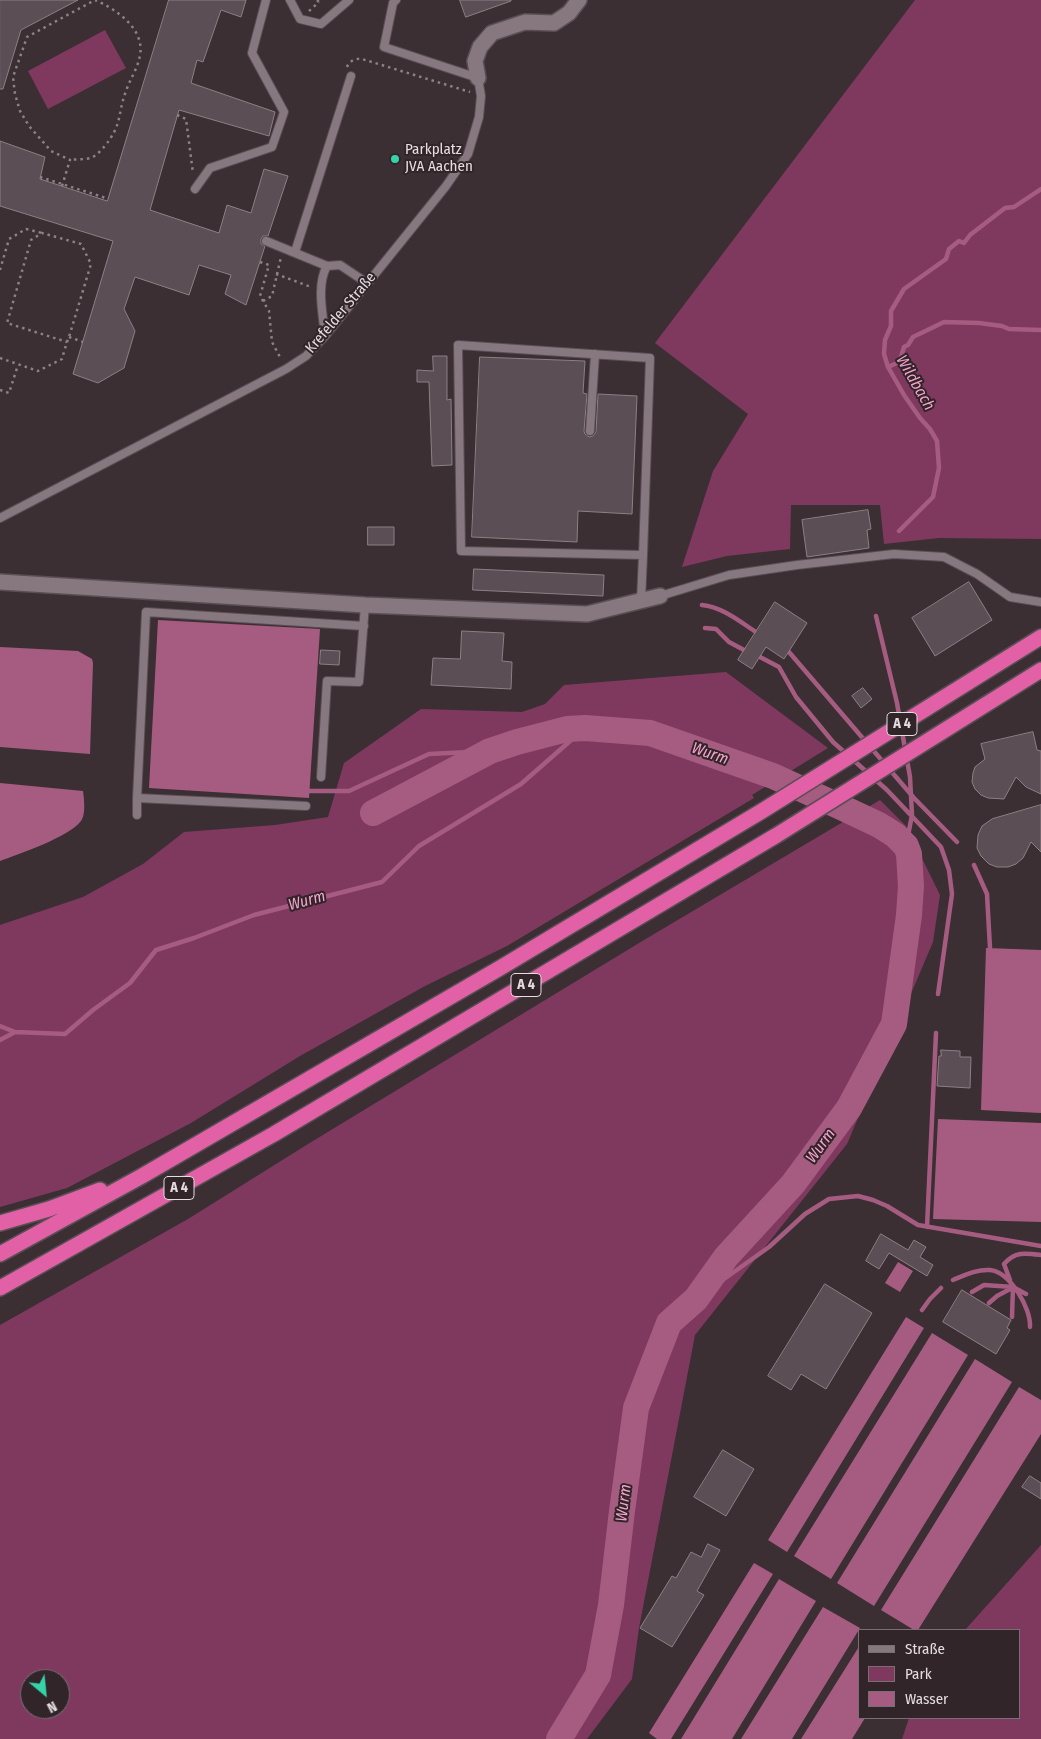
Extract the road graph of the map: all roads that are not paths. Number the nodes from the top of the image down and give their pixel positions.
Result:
1 (266, 0) edge
2 (290, 0) edge
3 (349, 0) edge
4 (396, 0) edge
5 (579, 0) edge
6 (348, 75) road end
7 (478, 78) junction
8 (195, 189) road end
9 (266, 241) dead end
10 (295, 252) junction
11 (327, 266) junction
12 (367, 283) junction
13 (325, 336) junction
14 (595, 354) junction
15 (590, 430) dead end
16 (0, 518) edge
17 (643, 555) junction
18 (0, 582) edge
19 (660, 596) joint
20 (641, 600) junction
21 (1041, 602) edge
22 (365, 605) junction
23 (364, 626) junction
24 (1041, 637) edge
25 (1041, 670) edge
26 (321, 777) dead end
27 (137, 798) junction
28 (306, 806) dead end
29 (137, 815) dead end
30 (142, 1176) junction
31 (0, 1223) edge
32 (0, 1254) edge
33 (0, 1288) edge

1 - 8 lane
2 - 3 lane
4 - 7 lane
5 - 7 street, Krefelder Straße
6 - 10 lane
7 - 12 lane, Krefelder Straße
9 - 10 lane
10 - 11 lane
11 - 12 lane
11 - 13 lane
12 - 13 lane, Krefelder Straße
13 - 16 lane, Krefelder Straße
14 - 15 lane
14 - 17 lane
14 - 17 lane
17 - 20 lane
18 - 22 street
19 - 20 street
19 - 21 lane
20 - 22 street
22 - 23 lane
23 - 26 lane
23 - 27 lane
24 - 30 highway, A 4
25 - 33 highway, A 4
27 - 28 lane
27 - 29 lane
30 - 31 highway
30 - 32 highway, A 4

